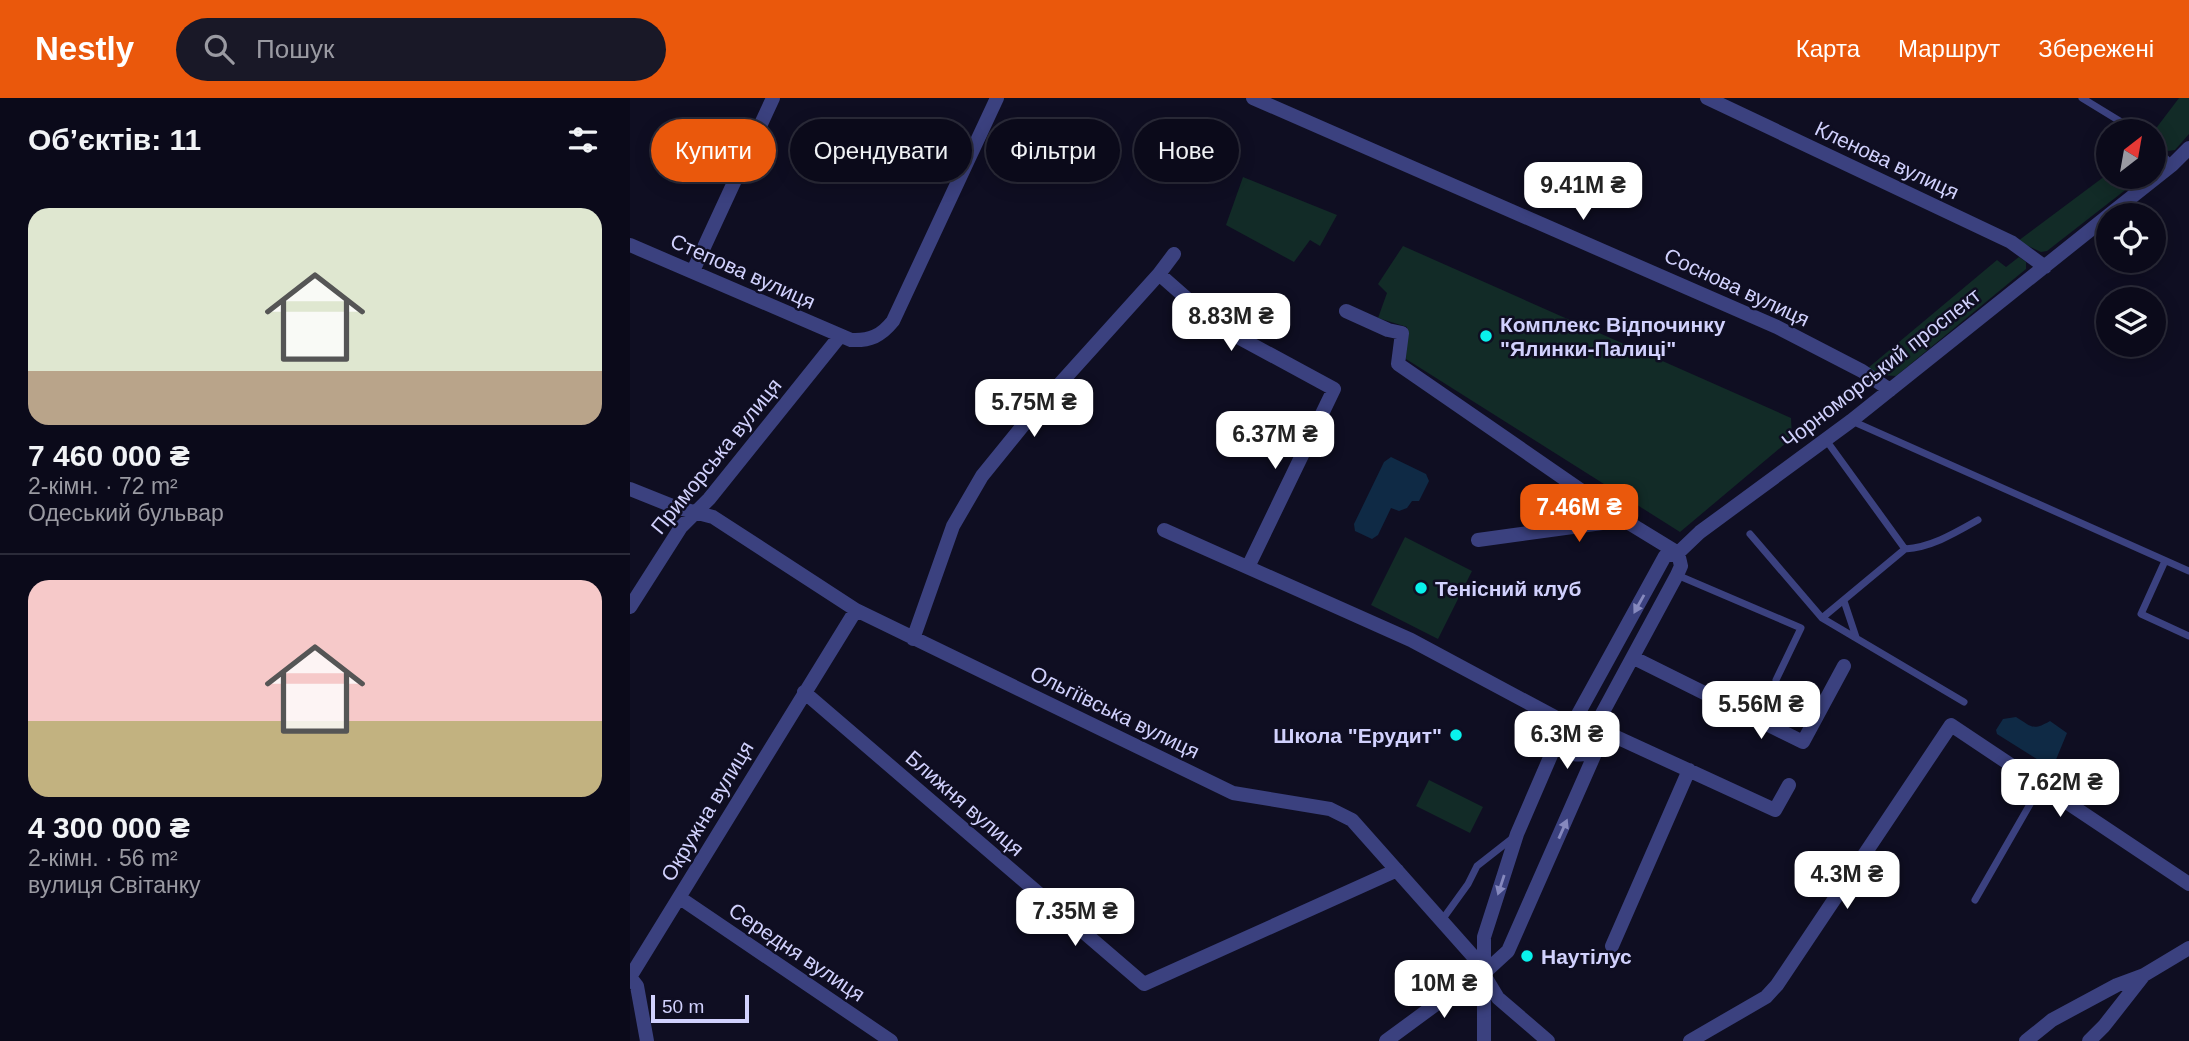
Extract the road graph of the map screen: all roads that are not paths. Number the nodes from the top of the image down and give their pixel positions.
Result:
1 (773, 98) edge
2 (997, 98) edge
3 (1253, 98) edge
4 (1707, 98) edge
5 (2082, 98) edge
6 (2116, 119) edge
7 (2189, 148) edge
8 (2166, 159) edge
9 (2172, 165) junction
10 (2124, 203) edge
11 (2096, 226) edge
12 (630, 245) edge
13 (1174, 254) dead end
14 (2045, 267) junction
15 (693, 271) junction
16 (1159, 274) junction
17 (1346, 311) dead end
18 (840, 336) junction
19 (1890, 390) junction
20 (1851, 421) junction
21 (1825, 439) junction
22 (630, 489) edge
23 (695, 513) junction
24 (1624, 520) junction
25 (1978, 520) dead end
26 (1164, 530) dead end
27 (1750, 534) dead end
28 (1478, 540) dead end
29 (1905, 549) junction
30 (1678, 553) junction
31 (2165, 561) junction
32 (1248, 567) junction
33 (2189, 571) edge
34 (1677, 575) junction
35 (1844, 601) junction
36 (630, 607) edge
37 (856, 610) junction
38 (1822, 618) junction
39 (2189, 636) edge
40 (1856, 638) junction
41 (913, 639) junction
42 (1634, 658) junction
43 (1844, 666) dead end
44 (1776, 680) dead end
45 (804, 692) junction
46 (1964, 702) dead end
47 (1579, 726) junction
48 (1594, 751) junction
49 (1689, 770) junction
50 (1789, 785) dead end
51 (2042, 785) junction
52 (1517, 834) junction
53 (1397, 870) junction
54 (2189, 884) edge
55 (680, 898) junction
56 (1975, 900) dead end
57 (1442, 920) junction
58 (1612, 946) dead end
59 (2189, 948) edge
60 (1484, 973) junction
61 (2144, 975) junction
62 (630, 977) edge
63 (647, 1041) edge
64 (891, 1041) edge
65 (1386, 1041) edge
66 (1484, 1041) edge
67 (1548, 1041) edge
68 (1690, 1041) edge
69 (2025, 1041) edge
70 (2089, 1041) edge

1 - 15 street
2 - 18 street
3 - 19 street, Соснова вулиця
4 - 14 street, Кленова вулиця
5 - 6 lane
7 - 9 street, Чорноморський проспект
8 - 9 lane
9 - 10 street, Чорноморський проспект
11 - 14 street, Чорноморський проспект
12 - 15 street, Степова вулиця
13 - 16 street
14 - 19 street, Чорноморський проспект
15 - 18 street, Степова вулиця
16 - 32 street
16 - 41 street
17 - 24 street
18 - 23 street, Приморська вулиця
19 - 20 street, Чорноморський проспект
20 - 21 street, Чорноморський проспект
20 - 31 lane
21 - 29 lane
21 - 30 street, Чорноморський проспект
22 - 23 street, Ольгіївська вулиця
23 - 36 street, Приморська вулиця
23 - 37 street, Ольгіївська вулиця
24 - 28 street
24 - 30 street
25 - 29 lane
26 - 32 street
27 - 38 lane
29 - 35 lane
30 - 34 street
30 -> 47 street, Чорноморський проспект
31 - 33 lane
31 - 39 lane
32 - 47 street
34 - 42 street
34 - 44 lane
35 - 38 lane
35 - 40 lane
37 - 41 street, Ольгіївська вулиця
37 - 45 street, Окружна вулиця
38 - 40 lane
40 - 46 lane
41 - 53 street, Ольгіївська вулиця
42 - 43 street
42 - 47 street
45 - 53 street, Ближня вулиця
45 - 55 street, Окружна вулиця
47 - 48 street
47 - 48 street
47 - 49 street
47 - 52 street
60 -> 48 street
49 - 50 street
49 - 58 street
51 - 54 street
51 - 56 lane
51 - 68 street
52 - 57 lane
52 -> 60 street
53 - 57 street, Ольгіївська вулиця
55 - 62 street, Окружна вулиця
55 - 64 street, Середня вулиця
57 - 60 street, Ольгіївська вулиця
59 - 61 street
60 - 65 street
60 - 66 street
60 - 67 street, Ольгіївська вулиця
61 - 69 street
61 - 70 street
62 - 63 street, Окружна вулиця

